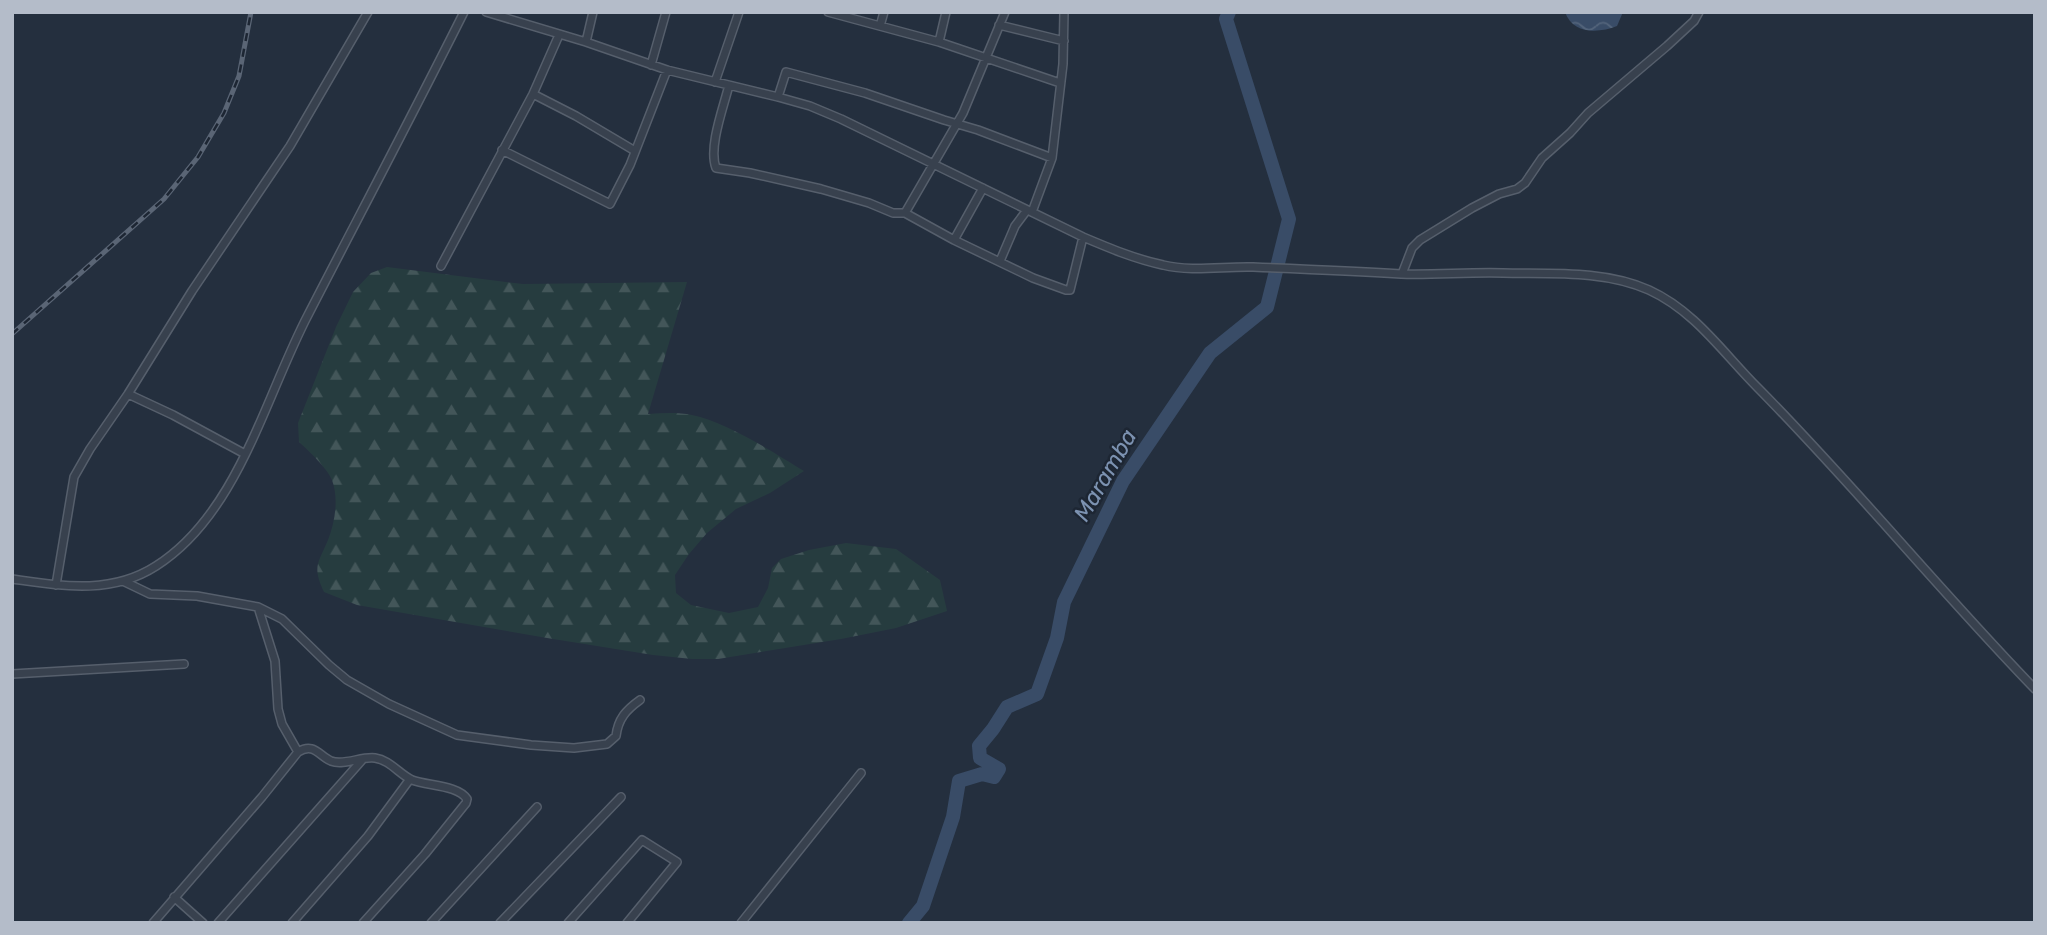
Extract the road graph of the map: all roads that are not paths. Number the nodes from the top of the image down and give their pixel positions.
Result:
1 (368, 12) edge
2 (464, 12) edge
3 (486, 12) edge
4 (593, 12) edge
5 (666, 12) edge
6 (739, 12) edge
7 (828, 12) edge
8 (884, 12) edge
9 (946, 12) edge
10 (1004, 12) edge
11 (1065, 12) edge
12 (1699, 12) edge
13 (999, 25) junction
14 (880, 26) junction
15 (559, 35) junction
16 (1064, 41) junction
17 (586, 42) junction
18 (939, 42) junction
19 (986, 57) junction
20 (652, 65) junction
21 (667, 70) junction
22 (715, 82) junction
23 (1060, 83) junction
24 (729, 85) junction
25 (533, 94) junction
26 (778, 97) junction
27 (958, 124) junction
28 (502, 150) junction
29 (635, 151) junction
30 (1052, 159) junction
31 (935, 165) junction
32 (984, 188) junction
33 (1029, 211) junction
34 (905, 213) junction
35 (1083, 237) junction
36 (954, 240) junction
37 (1000, 261) junction
38 (441, 266) dead end
39 (1402, 274) junction
40 (128, 394) junction
41 (245, 454) junction
42 (12, 579) edge
43 (125, 582) junction
44 (56, 585) junction
45 (258, 607) junction
46 (184, 664) dead end
47 (12, 674) edge
48 (2035, 689) edge
49 (640, 700) dead end
50 (298, 752) junction
51 (363, 759) junction
52 (861, 773) dead end
53 (410, 779) junction
54 (621, 797) dead end
55 (537, 807) dead end
56 (174, 897) junction
57 (153, 923) edge
58 (203, 923) edge
59 (218, 923) edge
60 (292, 923) edge
61 (363, 923) edge
62 (431, 923) edge
63 (499, 923) edge
64 (568, 923) edge
65 (626, 923) edge
66 (741, 923) edge

1 - 40 street
2 - 41 street
3 - 15 street
4 - 17 street
5 - 20 street
6 - 22 street
7 - 14 street
8 - 14 street
9 - 18 street
10 - 13 street
11 - 16 street
12 - 39 street
13 - 16 street
13 - 19 street
14 - 18 street
15 - 17 street
15 - 25 street
16 - 23 street
17 - 20 street
18 - 19 street
19 - 23 street
19 - 27 street
20 - 21 street
21 - 22 street
21 - 29 street
22 - 24 street
23 - 30 street
24 - 26 street
24 - 34 street
25 - 28 street
25 - 29 street
26 - 27 street
26 - 31 street
27 - 30 street
27 - 31 street
28 - 29 street
28 - 38 street
30 - 33 street
31 - 32 street
31 - 34 street
32 - 33 street
32 - 36 street
33 - 35 street
33 - 37 street
34 - 36 street
35 - 37 street
35 - 39 street
36 - 37 street
39 - 48 street
40 - 41 street
40 - 44 street
41 - 43 street
42 - 44 street
43 - 44 street
43 - 45 street
45 - 49 street
45 - 50 street
46 - 47 street
50 - 51 street
50 - 56 street
51 - 53 street
51 - 59 street
52 - 66 street
53 - 60 street
53 - 61 street
54 - 63 street
55 - 62 street
56 - 57 street
56 - 58 street
64 - 65 street

